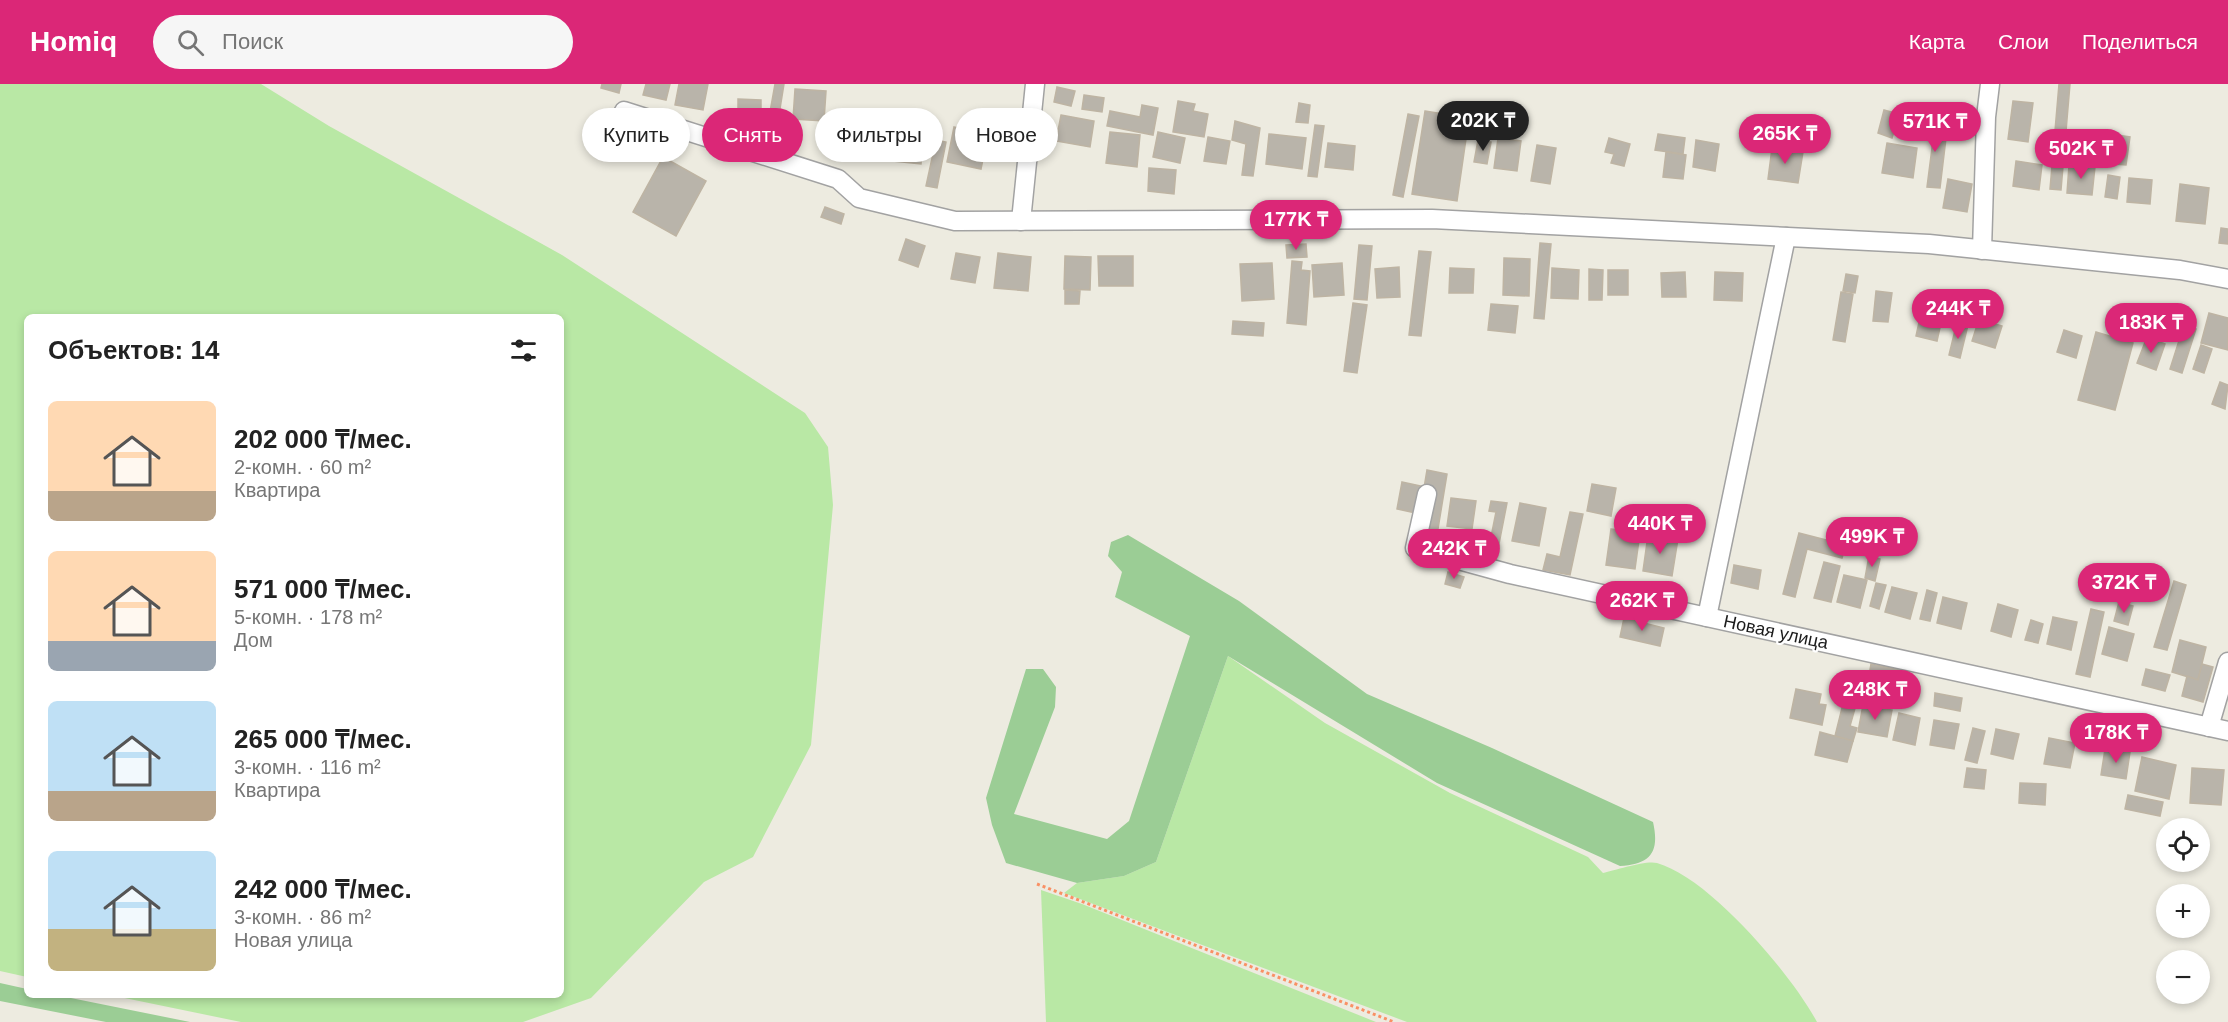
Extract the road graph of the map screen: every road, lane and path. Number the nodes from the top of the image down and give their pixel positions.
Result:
1 (1035, 84) edge
2 (1990, 84) edge
3 (690, 132) edge
4 (1021, 221) junction
5 (1785, 237) junction
6 (1982, 250) junction
7 (2228, 279) edge
8 (1427, 494) dead end
9 (1707, 617) junction
10 (2228, 662) edge
11 (2209, 727) junction
12 (2228, 731) edge
13 (1037, 884) dead end
14 (1394, 1022) edge

1 - 4 street
2 - 6 street
3 - 4 street
4 - 5 street
5 - 6 street
5 - 9 street
6 - 7 street
8 - 9 street, Новая улица
9 - 11 street, Новая улица
10 - 11 street
11 - 12 street, Новая улица
13 - 14 path

